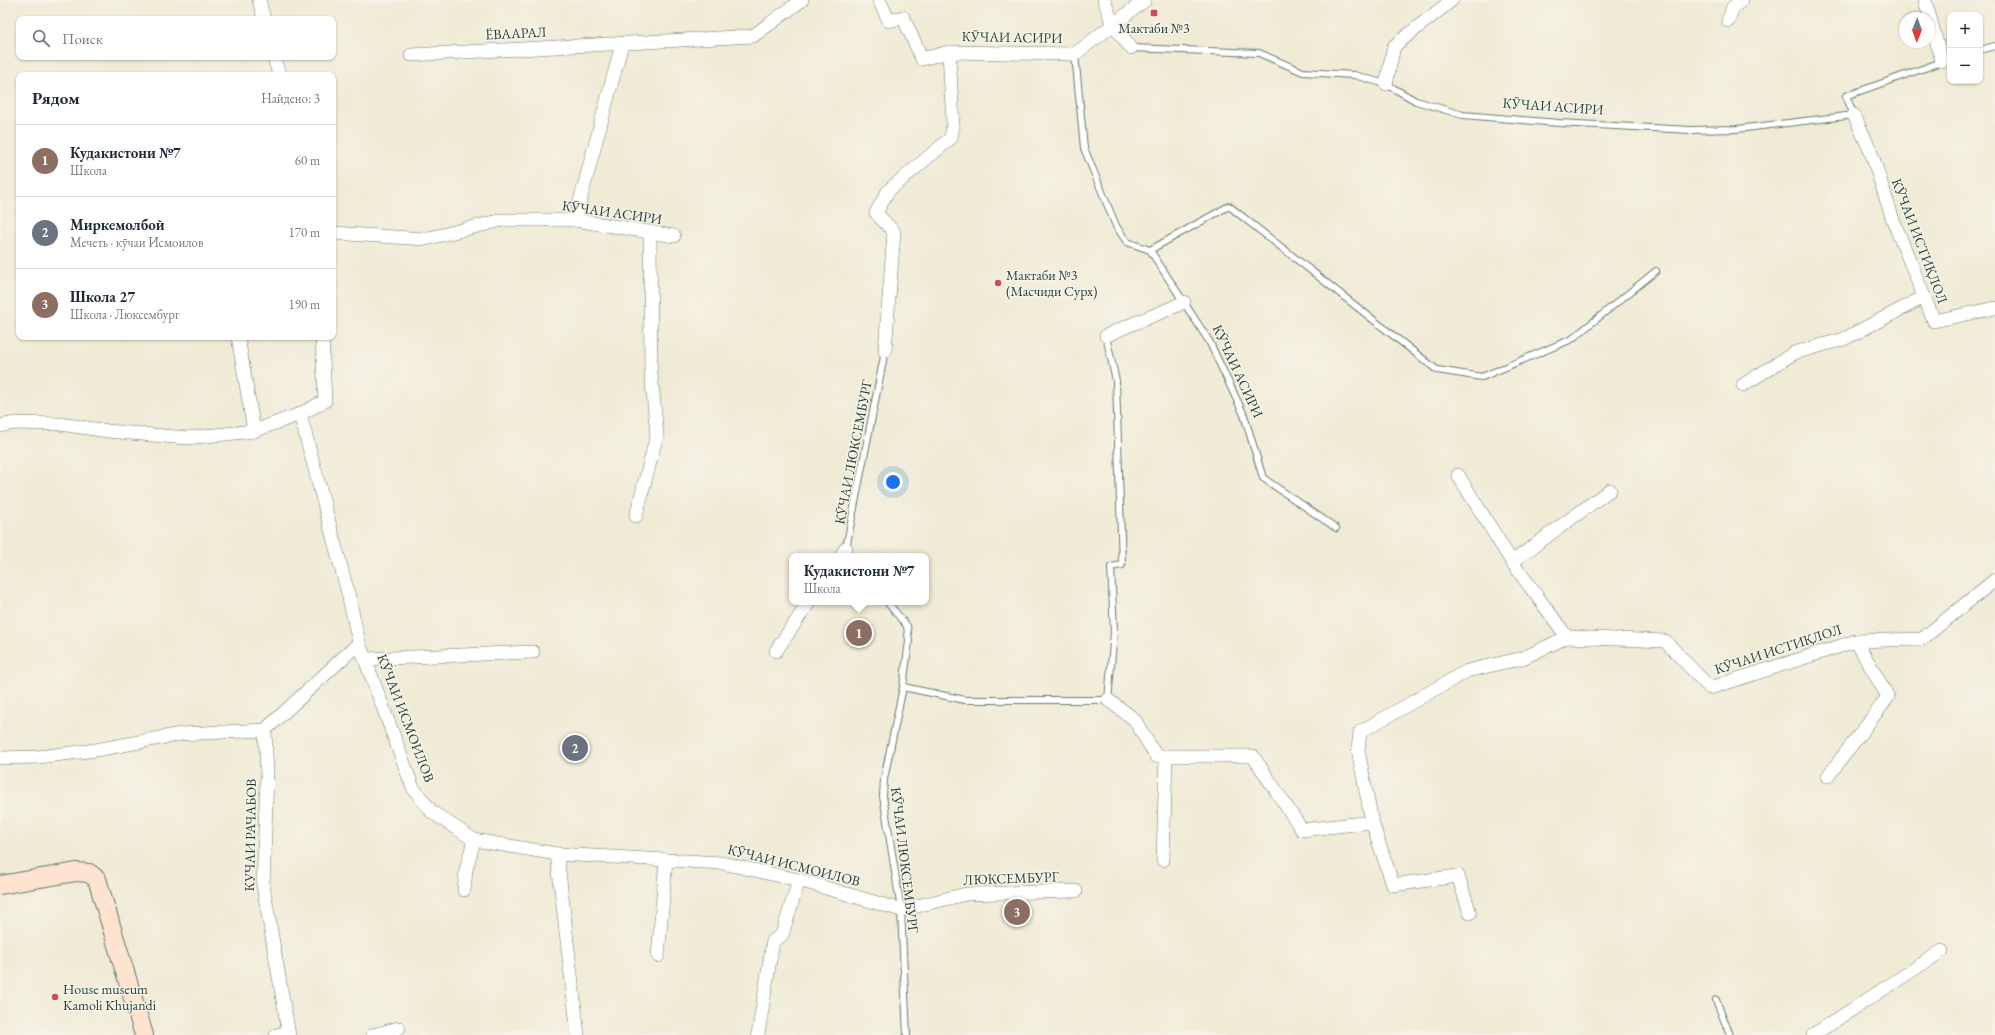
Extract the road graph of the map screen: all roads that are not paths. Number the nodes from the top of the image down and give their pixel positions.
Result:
1 (259, 0) edge
2 (802, 0) edge
3 (879, 0) edge
4 (1104, 0) edge
5 (1145, 0) edge
6 (1452, 0) edge
7 (1742, 0) edge
8 (1925, 0) edge
9 (263, 16) edge
10 (1728, 21) dead end
11 (1113, 26) junction
12 (622, 44) junction
13 (1995, 46) edge
14 (1131, 48) joint
15 (1983, 49) edge
16 (949, 52) junction
17 (411, 54) dead end
18 (1075, 54) junction
19 (275, 60) edge
20 (1946, 60) edge
21 (277, 72) edge
22 (1386, 84) junction
23 (1854, 115) junction
24 (574, 220) junction
25 (336, 233) edge
26 (650, 233) junction
27 (674, 236) dead end
28 (1150, 250) junction
29 (1656, 271) dead end
30 (1924, 297) junction
31 (1184, 302) junction
32 (1995, 308) edge
33 (1106, 336) joint
34 (239, 340) edge
35 (322, 340) edge
36 (885, 351) joint
37 (1743, 385) dead end
38 (300, 414) junction
39 (0, 426) edge
40 (254, 431) junction
41 (1458, 475) dead end
42 (1610, 490) dead end
43 (636, 516) dead end
44 (1336, 528) dead end
45 (846, 553) edge
46 (1512, 562) junction
47 (1995, 580) edge
48 (807, 605) edge
49 (890, 605) edge
50 (1567, 637) junction
51 (1856, 641) junction
52 (359, 643) junction
53 (776, 651) dead end
54 (533, 652) dead end
55 (365, 659) junction
56 (903, 687) junction
57 (1108, 700) junction
58 (265, 730) junction
59 (1166, 756) junction
60 (0, 758) edge
61 (1828, 776) dead end
62 (1372, 822) junction
63 (474, 840) junction
64 (556, 854) junction
65 (666, 860) junction
66 (1163, 860) dead end
67 (799, 880) junction
68 (0, 884) edge
69 (464, 890) dead end
70 (1076, 891) dead end
71 (901, 910) junction
72 (1470, 913) dead end
73 (1942, 951) dead end
74 (658, 956) dead end
75 (1716, 1000) dead end
76 (399, 1028) dead end
77 (284, 1034) edge
78 (144, 1035) edge
79 (373, 1035) edge
80 (578, 1035) edge
81 (758, 1035) edge
82 (908, 1035) edge
83 (1730, 1035) edge
84 (1813, 1035) edge

1 - 9 street
2 - 12 street, ЁВААРАЛ
3 - 16 street
4 - 11 street
5 - 11 street
6 - 22 street
7 - 10 street
8 - 20 street
11 - 14 street
11 - 18 street
12 - 17 street, ЁВААРАЛ
12 - 24 street
13 - 15 lane
14 - 22 lane, КӮЧАИ АСИРИ
16 - 18 street, КӮЧАИ АСИРИ
16 - 36 street, КӮЧАИ АСИРИ
18 - 28 lane
19 - 21 street
20 - 23 lane
22 - 23 lane, КӮЧАИ АСИРИ
23 - 30 street, КӮЧАИ ИСТИҚЛОЛ
24 - 25 street, КӮЧАИ АСИРИ
24 - 26 street, КӮЧАИ АСИРИ
26 - 27 street, КӮЧАИ АСИРИ
26 - 43 street
28 - 29 lane
28 - 31 lane, КӮЧАИ АСИРИ
30 - 32 street, КӮЧАИ ИСТИҚЛОЛ
30 - 37 street
31 - 33 street
31 - 44 lane, КӮЧАИ АСИРИ
33 - 57 lane
34 - 40 street
35 - 38 street
36 - 45 lane, КӮЧАИ ЛЮКСЕМБУРГ
38 - 40 street
38 - 52 street, КӮЧАИ ИСМОИЛОВ
39 - 40 street
41 - 46 street
42 - 46 street
46 - 50 street
47 - 51 street, КӮЧАИ ИСТИҚЛОЛ
48 - 53 street
49 - 56 lane, КӮЧАИ ЛЮКСЕМБУРГ
50 - 51 street, КӮЧАИ ИСТИҚЛОЛ
50 - 62 street, КӮЧАИ ИСТИҚЛОЛ
51 - 61 street
52 - 55 street, КӮЧАИ ИСМОИЛОВ
52 - 58 street
54 - 55 street
55 - 63 street, КӮЧАИ ИСМОИЛОВ
56 - 57 lane
56 - 71 lane, КӮЧАИ ЛЮКСЕМБУРГ
57 - 59 street
58 - 60 street
58 - 77 street, КУЧАИ РАЧАБОВ
59 - 62 street
59 - 66 street
62 - 72 street
63 - 64 street, КӮЧАИ ИСМОИЛОВ
63 - 69 street
64 - 65 street, КӮЧАИ ИСМОИЛОВ
64 - 80 street
65 - 67 street, КӮЧАИ ИСМОИЛОВ
65 - 74 street
67 - 71 street, КӮЧАИ ИСМОИЛОВ
67 - 81 street
68 - 78 street
70 - 71 street, ЛЮКСЕМБУРГ
71 - 82 lane, КӮЧАИ ЛЮКСЕМБУРГ
73 - 84 street
75 - 83 lane
76 - 79 street

